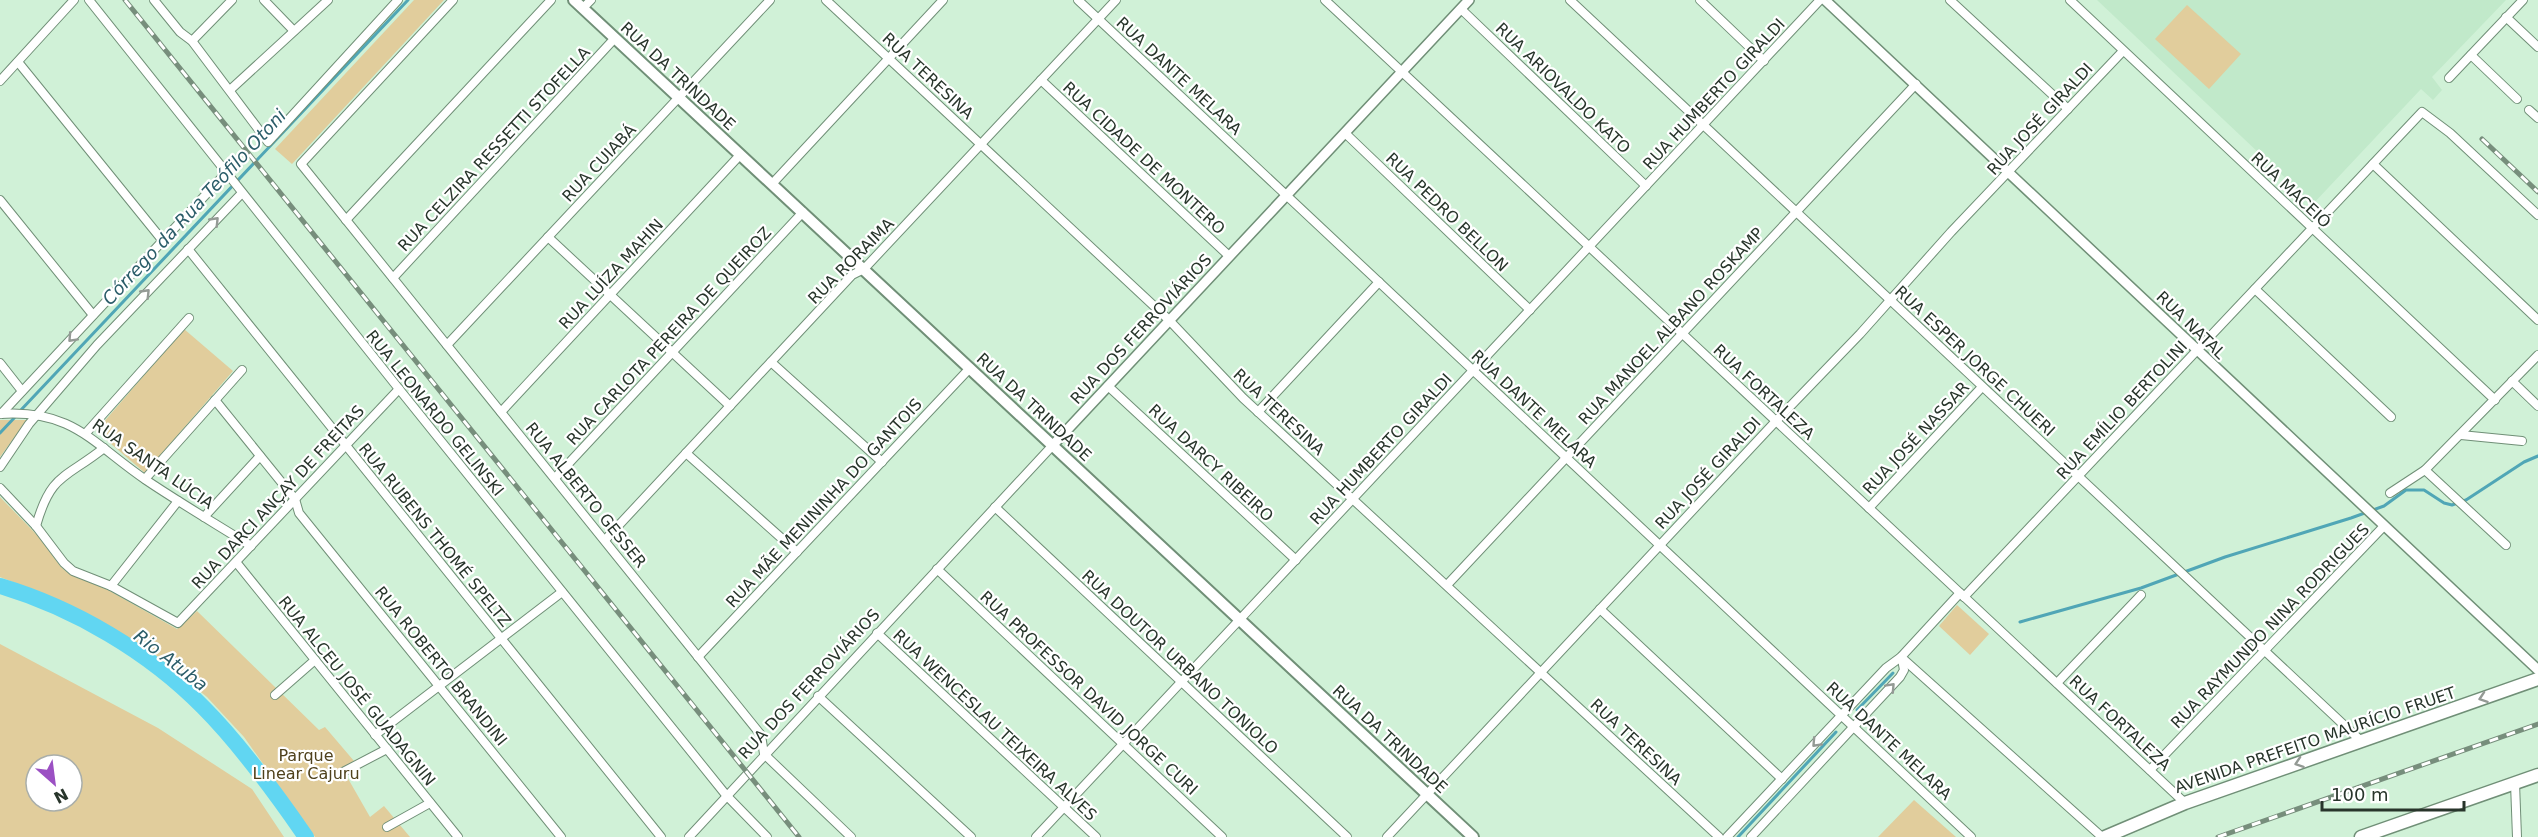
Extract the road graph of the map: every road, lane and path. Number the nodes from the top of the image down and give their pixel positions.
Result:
1 (74, 0) edge
2 (89, 0) edge
3 (154, 0) edge
4 (232, 0) edge
5 (264, 0) edge
6 (328, 0) edge
7 (398, 0) edge
8 (453, 0) edge
9 (551, 0) edge
10 (574, 0) edge
11 (770, 0) edge
12 (826, 0) edge
13 (944, 0) edge
14 (1078, 0) edge
15 (1116, 0) edge
16 (1325, 0) edge
17 (1469, 0) edge
18 (1570, 0) edge
19 (1700, 0) edge
20 (1820, 0) edge
21 (1825, 0) edge
22 (1950, 0) edge
23 (2070, 0) edge
24 (2523, 0) edge
25 (587, 4) edge
26 (1461, 9) junction
27 (2506, 17) junction
28 (1098, 19) junction
29 (294, 31) junction
30 (615, 38) junction
31 (192, 41) junction
32 (2538, 46) edge
33 (2123, 51) junction
34 (2471, 55) junction
35 (889, 58) junction
36 (1764, 60) junction
37 (18, 62) junction
38 (1402, 72) junction
39 (2449, 78) dead end
40 (1041, 80) junction
41 (0, 81) edge
42 (1916, 84) junction
43 (230, 90) junction
44 (679, 97) junction
45 (2517, 99) dead end
46 (2068, 109) junction
47 (2529, 110) dead end
48 (2538, 118) edge
49 (1704, 124) junction
50 (1345, 133) junction
51 (981, 144) junction
52 (740, 155) junction
53 (2373, 164) junction
54 (2010, 172) junction
55 (228, 175) junction
56 (772, 184) junction
57 (1646, 186) junction
58 (240, 190) junction
59 (1287, 195) junction
60 (0, 200) edge
61 (1797, 211) junction
62 (802, 212) junction
63 (2538, 215) edge
64 (346, 220) junction
65 (2312, 228) junction
66 (549, 237) junction
67 (163, 241) junction
68 (1589, 247) junction
69 (188, 249) junction
70 (1229, 256) junction
71 (864, 269) junction
72 (393, 278) junction
73 (1379, 282) junction
74 (2255, 290) junction
75 (610, 294) junction
76 (1889, 300) junction
77 (1530, 310) junction
78 (93, 315) junction
79 (189, 318) dead end
80 (1170, 320) junction
81 (2538, 320) edge
82 (1682, 334) junction
83 (447, 345) junction
84 (2196, 351) junction
85 (672, 352) junction
86 (2538, 355) edge
87 (771, 362) junction
88 (0, 363) edge
89 (970, 368) junction
90 (242, 370) dead end
91 (1473, 370) junction
92 (2512, 381) junction
93 (1108, 386) junction
94 (1982, 387) junction
95 (399, 390) junction
96 (22, 391) junction
97 (215, 400) junction
98 (2495, 400) junction
99 (730, 406) junction
100 (2538, 406) edge
101 (1258, 411) junction
102 (501, 412) junction
103 (0, 414) edge
104 (37, 415) junction
105 (2391, 417) dead end
106 (1776, 421) junction
107 (86, 433) junction
108 (2461, 435) junction
109 (2522, 441) dead end
110 (1053, 445) junction
111 (346, 446) junction
112 (104, 448) junction
113 (686, 453) junction
114 (260, 456) junction
115 (1566, 458) junction
116 (882, 462) junction
117 (0, 467) edge
118 (2425, 470) junction
119 (2078, 476) junction
120 (555, 478) junction
121 (145, 479) junction
122 (0, 488) edge
123 (2390, 494) dead end
124 (295, 499) junction
125 (1353, 499) junction
126 (178, 501) junction
127 (995, 507) junction
128 (1869, 508) junction
129 (282, 513) junction
130 (299, 513) junction
131 (204, 517) junction
132 (36, 526) junction
133 (2384, 526) junction
134 (605, 540) junction
135 (1660, 545) junction
136 (2506, 545) dead end
137 (251, 546) junction
138 (797, 552) junction
139 (1296, 560) junction
140 (236, 562) junction
141 (937, 569) junction
142 (1447, 585) junction
143 (111, 586) junction
144 (562, 592) junction
145 (1962, 595) junction
146 (2140, 595) dead end
147 (1600, 609) junction
148 (1240, 620) junction
149 (877, 633) junction
150 (502, 639) junction
151 (2265, 651) junction
152 (698, 657) junction
153 (1901, 657) junction
154 (315, 660) junction
155 (2538, 670) edge
156 (1541, 672) junction
157 (2538, 679) edge
158 (1181, 682) junction
159 (2057, 683) junction
160 (440, 687) junction
161 (275, 695) dead end
162 (818, 696) junction
163 (1842, 716) junction
164 (1854, 727) junction
165 (375, 735) junction
166 (2361, 741) junction
167 (1123, 744) junction
168 (387, 749) junction
169 (764, 754) junction
170 (2151, 770) junction
171 (343, 772) dead end
172 (2538, 775) edge
173 (1782, 779) junction
174 (2515, 783) junction
175 (1427, 794) junction
176 (726, 795) junction
177 (430, 803) junction
178 (2185, 803) junction
179 (1064, 807) junction
180 (387, 827) dead end
181 (458, 837) edge
182 (561, 837) edge
183 (661, 837) edge
184 (689, 837) edge
185 (767, 837) edge
186 (851, 837) edge
187 (971, 837) edge
188 (1036, 837) edge
189 (1096, 837) edge
190 (1222, 837) edge
191 (1347, 837) edge
192 (1387, 837) edge
193 (1473, 837) edge
194 (1719, 837) edge
195 (1727, 837) edge
196 (1751, 837) edge
197 (1971, 837) edge
198 (2103, 837) edge
199 (2361, 837) edge
200 (2517, 837) edge

1 - 37 street
2 - 55 street, RUA LEONARDO GELINSKI
3 - 31 street
4 - 31 street
5 - 29 street
6 - 29 street
7 - 43 street
8 - 64 street, RUA ALBERTO GESSER
9 - 64 street
10 - 25 main road, RUA DA TRINDADE
11 - 44 street, RUA CUIABÁ
12 - 35 street, RUA TERESINA
13 - 35 street
14 - 28 street, RUA DANTE MELARA
15 - 28 street, RUA RORAIMA
16 - 38 street, RUA FORTALEZA
17 - 26 street, RUA DOS FERROVIÁRIOS
18 - 49 street, RUA ESPER JORGE CHUERI
19 - 36 street
20 - 36 street, RUA HUMBERTO GIRALDI
21 - 42 street, RUA NATAL
22 - 46 street
23 - 33 street, RUA MACEIÓ
24 - 27 street
25 - 30 main road, RUA DA TRINDADE
26 - 38 street, RUA DOS FERROVIÁRIOS
26 - 57 street, RUA ARIOVALDO KATO
27 - 32 street
27 - 34 street
28 - 40 street, RUA RORAIMA
28 - 59 street, RUA DANTE MELARA
29 - 43 street
30 - 44 main road, RUA DA TRINDADE
30 - 72 street, RUA CELZIRA RESSETTI STOFELLA
31 - 43 street
33 - 46 street, RUA JOSÉ GIRALDI
33 - 65 street, RUA MACEIÓ
34 - 39 street
34 - 45 street
35 - 51 street, RUA TERESINA
35 - 56 street
36 - 49 street, RUA HUMBERTO GIRALDI
37 - 41 street
37 - 67 street
38 - 50 street, RUA DOS FERROVIÁRIOS
38 - 68 street, RUA FORTALEZA
40 - 51 street, RUA RORAIMA
40 - 70 street, RUA CIDADE DE MONTERO
42 - 54 street, RUA NATAL
42 - 61 street, RUA MANOEL ALBANO ROSKAMP
44 - 52 main road, RUA DA TRINDADE
44 - 66 street, RUA CUIABÁ
46 - 54 street, RUA JOSÉ GIRALDI
47 - 48 street
49 - 57 street, RUA HUMBERTO GIRALDI
49 - 61 street, RUA ESPER JORGE CHUERI
50 - 59 street, RUA DOS FERROVIÁRIOS
50 - 77 street, RUA PEDRO BELLON
51 - 71 street, RUA RORAIMA
51 - 80 street, RUA TERESINA
52 - 56 main road, RUA DA TRINDADE
52 - 75 street, RUA LUÍZA MAHIN
53 - 63 street, RUA EMÍLIO BERTOLINI
53 - 65 street, RUA EMÍLIO BERTOLINI
53 - 81 street
54 - 76 street, RUA JOSÉ GIRALDI
54 - 84 street, RUA NATAL
55 - 58 street, RUA LEONARDO GELINSKI
55 - 67 street
56 - 62 main road, RUA DA TRINDADE
57 - 68 street, RUA HUMBERTO GIRALDI
69 -> 58 street
58 - 95 street, RUA LEONARDO GELINSKI
59 - 70 street, RUA DOS FERROVIÁRIOS
59 - 73 street, RUA DANTE MELARA
60 - 78 street
61 - 76 street, RUA ESPER JORGE CHUERI
61 - 82 street, RUA MANOEL ALBANO ROSKAMP
62 - 71 main road, RUA DA TRINDADE
62 - 85 street, RUA CARLOTA PEREIRA DE QUEIROZ
64 - 72 street, RUA ALBERTO GESSER
65 - 74 street, RUA EMÍLIO BERTOLINI
65 - 98 street, RUA MACEIÓ
66 - 75 street
66 - 83 street, RUA CUIABÁ
67 - 78 street
68 - 77 street, RUA HUMBERTO GIRALDI
68 - 82 street, RUA FORTALEZA
104 -> 69 street
69 - 111 street, RUA RUBENS THOMÉ SPELTZ
70 - 80 street, RUA DOS FERROVIÁRIOS
71 - 87 street, RUA RORAIMA
71 - 89 main road, RUA DA TRINDADE
72 - 83 street, RUA ALBERTO GESSER
73 - 91 street, RUA DANTE MELARA
73 - 101 street
74 - 84 street, RUA EMÍLIO BERTOLINI
74 - 105 street
75 - 85 street
75 - 102 street, RUA LUÍZA MAHIN
76 - 94 street, RUA ESPER JORGE CHUERI
76 - 106 street, RUA JOSÉ GIRALDI
77 - 91 street, RUA HUMBERTO GIRALDI
78 -> 96 street
79 - 107 street
80 - 93 street, RUA DOS FERROVIÁRIOS
80 - 101 street, RUA TERESINA
82 - 106 street, RUA FORTALEZA
82 - 115 street, RUA MANOEL ALBANO ROSKAMP
83 - 102 street, RUA ALBERTO GESSER
84 - 119 street, RUA EMÍLIO BERTOLINI
84 - 133 street, RUA NATAL
85 - 99 street
85 - 120 street, RUA CARLOTA PEREIRA DE QUEIROZ
86 - 92 street
87 - 99 street, RUA RORAIMA
87 - 116 street
88 - 96 street
89 - 110 main road, RUA DA TRINDADE
89 - 116 street, RUA MÃE MENININHA DO GANTOIS
90 - 97 street
91 - 115 street, RUA DANTE MELARA
91 - 125 street, RUA HUMBERTO GIRALDI
92 - 98 street
92 - 100 street
93 - 110 street, RUA DOS FERROVIÁRIOS
93 - 139 street, RUA DARCY RIBEIRO
94 - 119 street, RUA ESPER JORGE CHUERI
94 - 128 street, RUA JOSÉ NASSAR
95 - 111 street, RUA DARCI ANÇAY DE FREITAS
95 - 144 street, RUA LEONARDO GELINSKI
96 - 103 street
97 - 114 street, RUA ROBERTO BRANDINI
97 - 121 street
98 - 108 street
99 - 113 street, RUA RORAIMA
101 - 125 street, RUA TERESINA
102 - 120 street, RUA ALBERTO GESSER
103 - 104 street, RUA SANTA LÚCIA
104 - 107 street, RUA SANTA LÚCIA
104 - 117 street
106 - 128 street, RUA FORTALEZA
106 - 135 street, RUA JOSÉ GIRALDI
107 - 112 street, RUA SANTA LÚCIA
108 - 109 street
108 - 118 street
110 - 127 street, RUA DOS FERROVIÁRIOS
110 - 148 main road, RUA DA TRINDADE
111 - 124 street, RUA DARCI ANÇAY DE FREITAS
111 - 150 street, RUA RUBENS THOMÉ SPELTZ
112 - 121 street, RUA SANTA LÚCIA
112 - 132 street
113 - 134 street, RUA RORAIMA
113 - 138 street
114 - 124 street, RUA ROBERTO BRANDINI
114 - 131 street
115 - 135 street, RUA DANTE MELARA
115 - 142 street, RUA MANOEL ALBANO ROSKAMP
116 - 138 street, RUA MÃE MENININHA DO GANTOIS
118 - 123 street
118 - 136 street
119 - 145 street, RUA EMÍLIO BERTOLINI
119 - 151 street, RUA ESPER JORGE CHUERI
120 - 134 street, RUA ALBERTO GESSER
121 - 126 street, RUA SANTA LÚCIA
122 - 132 street
124 - 129 street, RUA DARCI ANÇAY DE FREITAS
124 - 130 street, RUA ROBERTO BRANDINI
125 - 139 street, RUA HUMBERTO GIRALDI
125 - 142 street, RUA TERESINA
126 - 131 street, RUA SANTA LÚCIA
126 - 143 street
127 - 141 street, RUA DOS FERROVIÁRIOS
127 - 158 street, RUA DOUTOR URBANO TONIOLO
128 - 145 street, RUA FORTALEZA
129 - 130 street
129 - 137 street, RUA DARCI ANÇAY DE FREITAS
130 - 160 street, RUA ROBERTO BRANDINI
131 - 137 street, RUA SANTA LÚCIA
132 - 143 street
133 - 151 street, RUA RAYMUNDO NINA RODRIGUES
133 - 155 street, RUA NATAL
134 - 152 street, RUA ALBERTO GESSER
135 - 147 street, RUA JOSÉ GIRALDI
135 - 163 street, RUA DANTE MELARA
137 - 140 street, RUA DARCI ANÇAY DE FREITAS
138 - 152 street, RUA MÃE MENININHA DO GANTOIS
139 - 148 street, RUA HUMBERTO GIRALDI
140 - 143 street, RUA DARCI ANÇAY DE FREITAS
140 - 154 street, RUA ALCEU JOSÉ GUADAGNIN
141 - 149 street, RUA DOS FERROVIÁRIOS
141 - 167 street, RUA PROFESSOR DAVID JORGE CURI
142 - 156 street, RUA TERESINA
144 - 150 street
144 - 176 street, RUA LEONARDO GELINSKI
145 - 153 street, RUA EMÍLIO BERTOLINI
145 - 159 street, RUA FORTALEZA
146 - 159 street
147 - 156 street, RUA JOSÉ GIRALDI
147 - 173 street
148 - 158 street, RUA HUMBERTO GIRALDI
148 - 175 main road, RUA DA TRINDADE
149 - 162 street, RUA DOS FERROVIÁRIOS
149 - 179 street, RUA WENCESLAU TEIXEIRA ALVES
150 - 160 street
150 - 183 street, RUA RUBENS THOMÉ SPELTZ
151 - 166 street, RUA ESPER JORGE CHUERI
151 - 170 street, RUA RAYMUNDO NINA RODRIGUES
152 - 169 street, RUA ALBERTO GESSER
153 - 163 street, RUA EMÍLIO BERTOLINI
164 -> 153 street, RUA EMÍLIO BERTOLINI
153 - 198 street
154 - 161 street
154 - 165 street, RUA ALCEU JOSÉ GUADAGNIN
156 - 175 street, RUA JOSÉ GIRALDI
156 - 194 street, RUA TERESINA
157 -> 166 main road, AVENIDA PREFEITO MAURÍCIO FRUET
158 - 167 street, RUA HUMBERTO GIRALDI
158 - 191 street, RUA DOUTOR URBANO TONIOLO
159 - 170 street, RUA FORTALEZA
160 - 165 street
160 - 182 street, RUA ROBERTO BRANDINI
162 - 169 street, RUA DOS FERROVIÁRIOS
162 - 187 street
163 - 164 street, RUA DANTE MELARA
163 -> 173 street, RUA EMÍLIO BERTOLINI
164 - 196 street, RUA EMÍLIO BERTOLINI
164 - 197 street, RUA DANTE MELARA
165 - 168 street, RUA ALCEU JOSÉ GUADAGNIN
166 -> 178 main road, AVENIDA PREFEITO MAURÍCIO FRUET
167 - 179 street, RUA HUMBERTO GIRALDI
167 - 190 street, RUA PROFESSOR DAVID JORGE CURI
168 - 171 street
168 - 177 street, RUA ALCEU JOSÉ GUADAGNIN
169 - 176 street, RUA DOS FERROVIÁRIOS
169 - 186 street, RUA ALBERTO GESSER
170 - 178 street, RUA FORTALEZA
172 - 174 main road
173 - 195 street, RUA EMÍLIO BERTOLINI
174 - 199 main road
174 - 200 street
175 - 192 street, RUA JOSÉ GIRALDI
175 - 193 main road, RUA DA TRINDADE
176 - 184 street, RUA DOS FERROVIÁRIOS
176 - 185 street, RUA LEONARDO GELINSKI
177 - 180 street
177 - 181 street, RUA ALCEU JOSÉ GUADAGNIN
178 - 198 main road, AVENIDA PREFEITO MAURÍCIO FRUET
179 - 188 street, RUA HUMBERTO GIRALDI
179 - 189 street, RUA WENCESLAU TEIXEIRA ALVES

